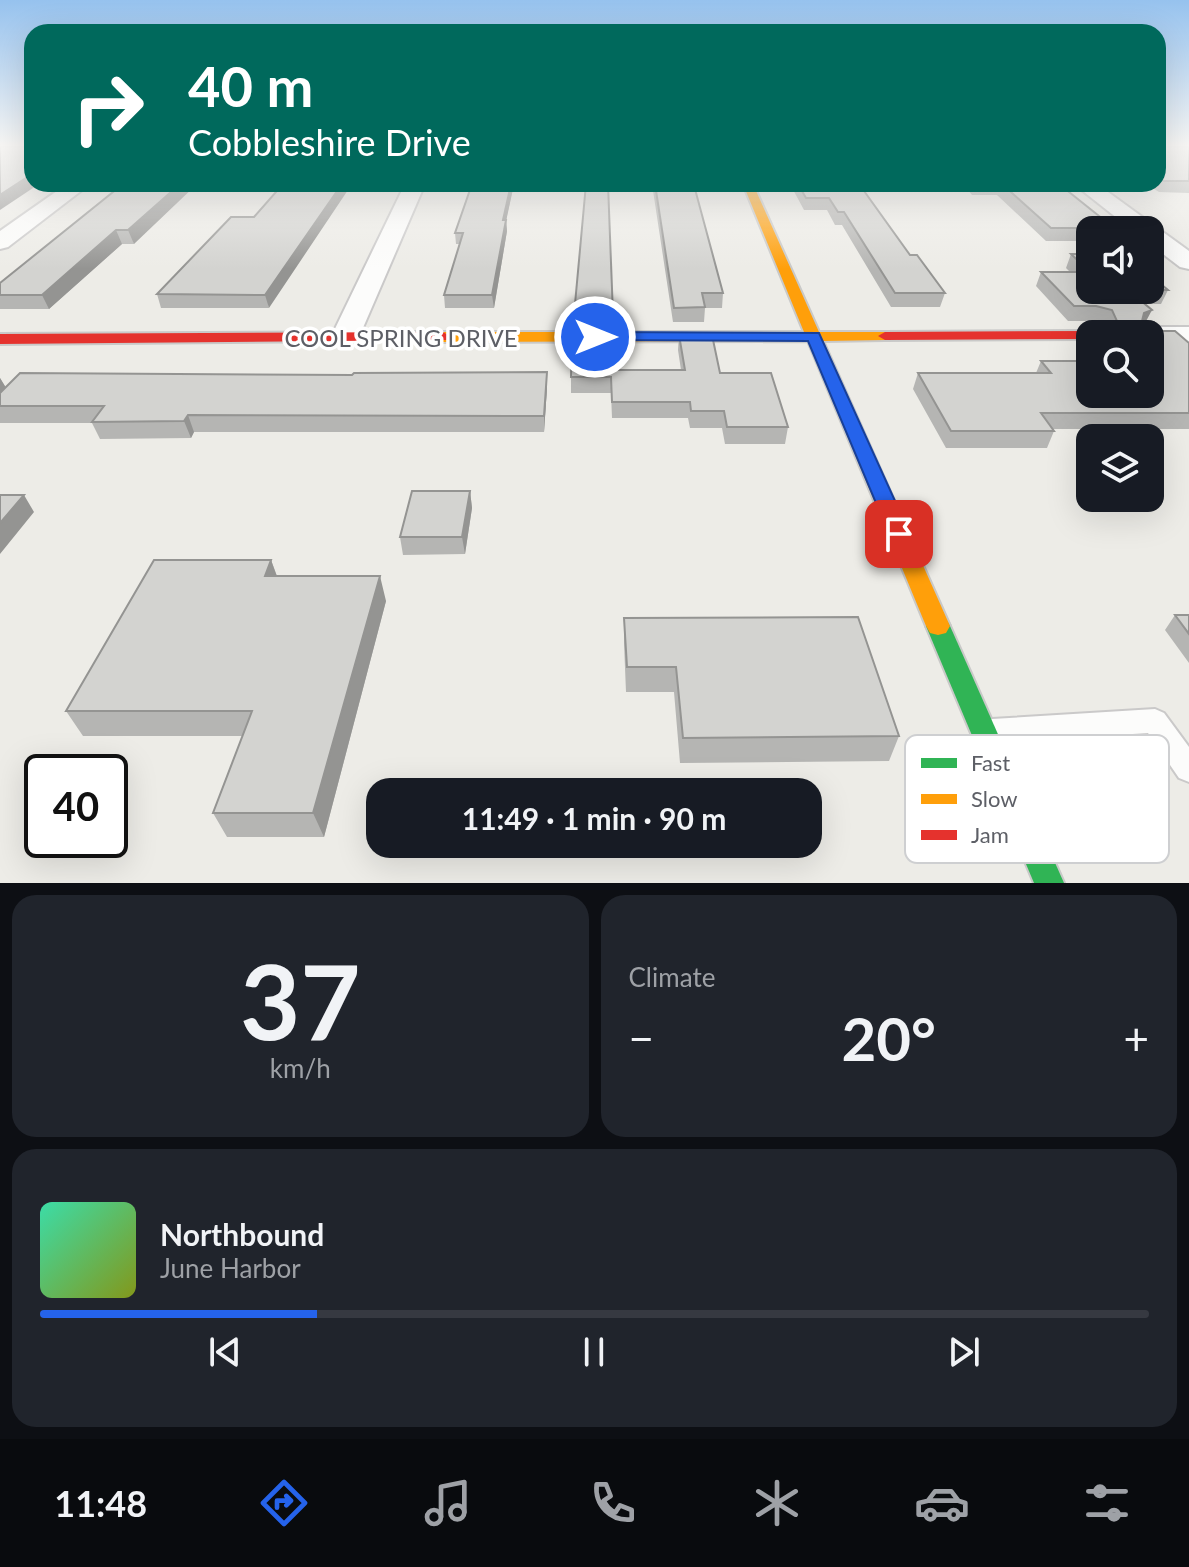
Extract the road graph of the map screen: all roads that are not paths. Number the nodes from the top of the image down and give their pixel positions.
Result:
1 (69, 192) edge
2 (411, 192) edge
3 (751, 192) edge
4 (1095, 192) edge
5 (1127, 216) edge
6 (0, 242) edge
7 (1164, 244) edge
8 (1189, 262) edge
9 (1076, 335) edge
10 (1164, 335) edge
11 (1189, 335) edge
12 (813, 336) junction
13 (345, 337) junction
14 (0, 339) edge
15 (985, 732) junction
16 (986, 735) edge
17 (1165, 735) edge
18 (1169, 741) edge
19 (1189, 769) edge
20 (1041, 863) edge
21 (1049, 883) edge

1 - 6 street
2 - 13 street
3 - 12 street
4 - 5 street
7 - 8 street
9 - 12 street, COOL SPRING DRIVE
10 - 11 street
12 - 13 street, COOL SPRING DRIVE
12 - 15 street
13 - 14 street, COOL SPRING DRIVE
15 - 16 street
15 - 17 lane
18 - 19 lane
20 - 21 street

